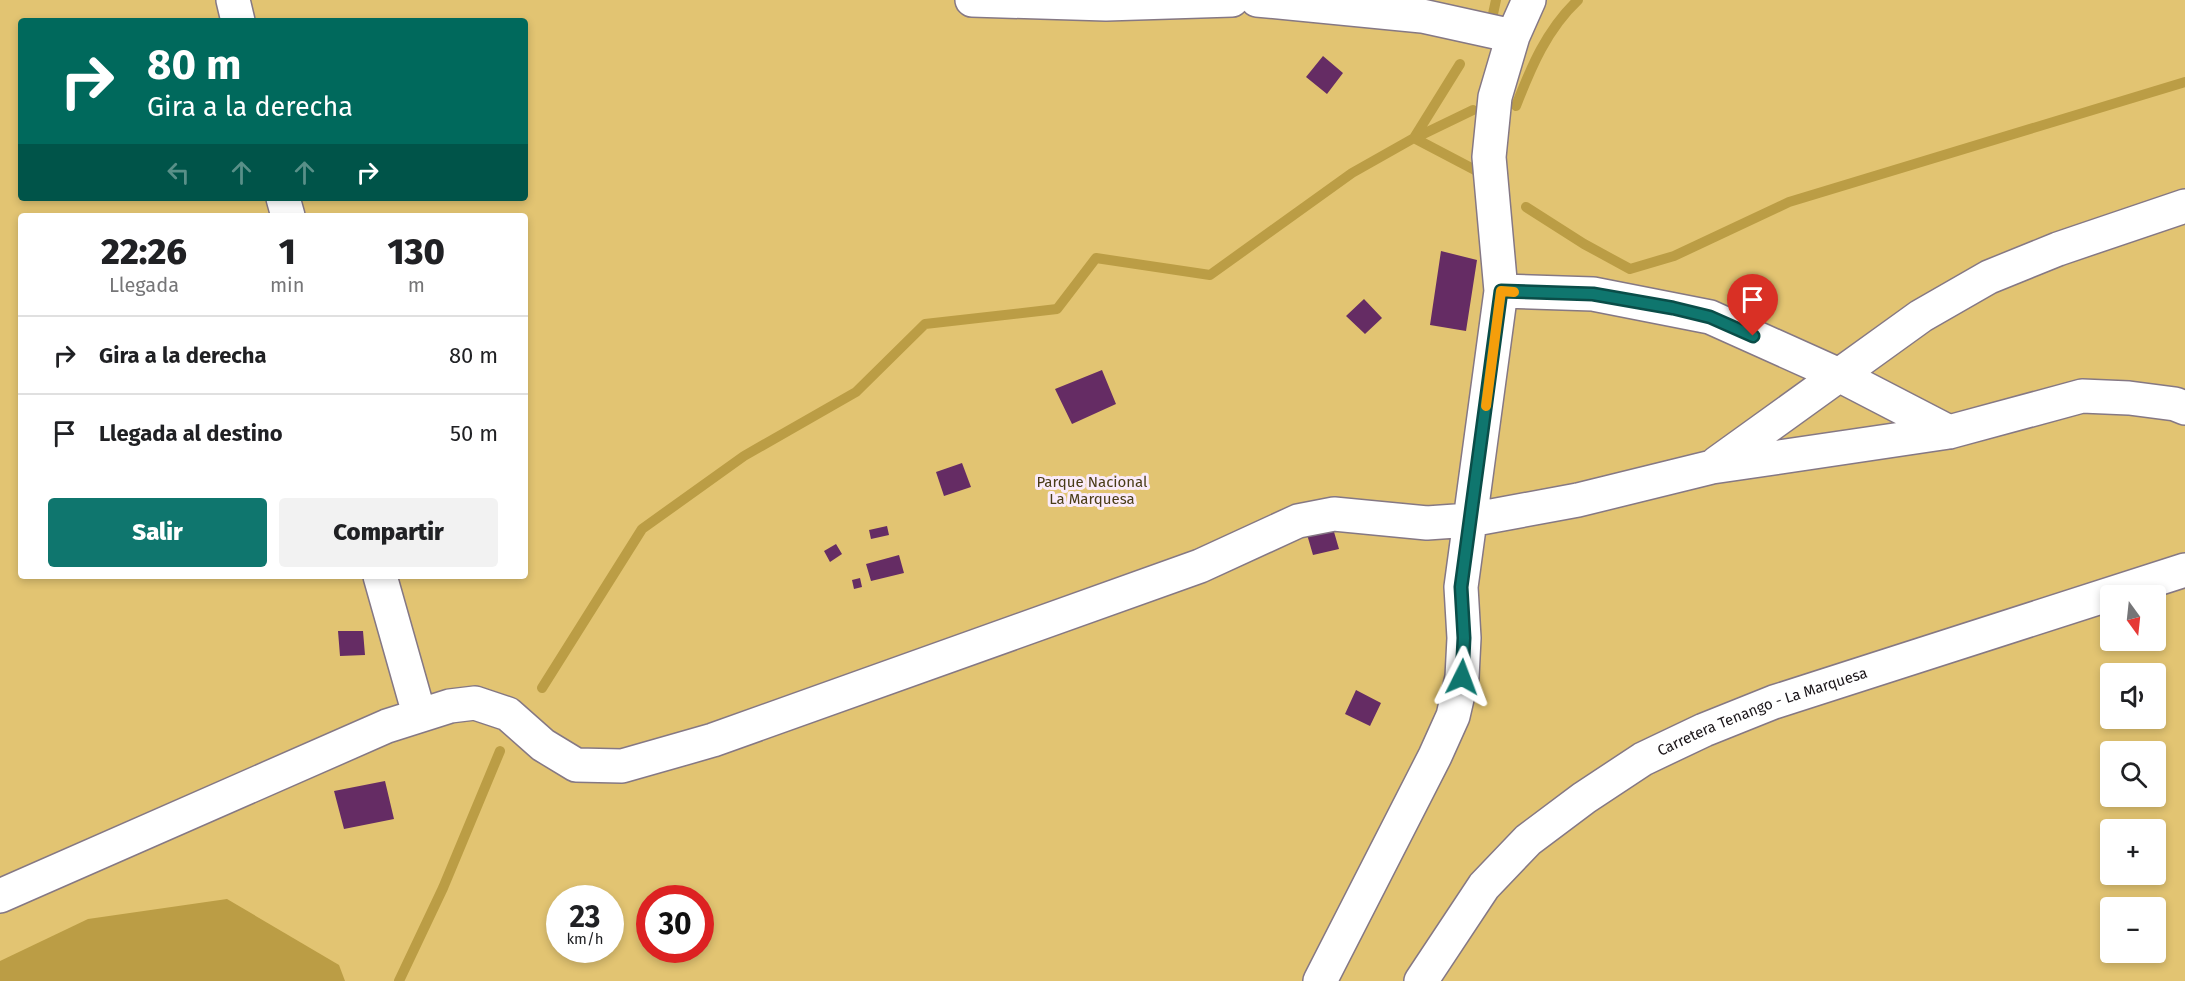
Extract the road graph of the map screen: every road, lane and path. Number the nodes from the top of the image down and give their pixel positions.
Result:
1 (233, 0) edge
2 (972, 0) edge
3 (1232, 0) edge
4 (1257, 0) edge
5 (1529, 0) edge
6 (237, 18) edge
7 (1513, 36) junction
8 (2185, 206) edge
9 (1501, 291) junction
10 (1839, 375) junction
11 (2185, 408) edge
12 (1949, 432) junction
13 (1712, 467) junction
14 (1470, 520) junction
15 (2185, 570) edge
16 (381, 579) edge
17 (419, 714) junction
18 (0, 896) edge
19 (1320, 981) edge
20 (1421, 981) edge

1 - 6 street
2 - 3 street
4 - 7 street
5 - 7 street
7 - 9 street
8 - 10 street
9 - 10 street
9 - 14 street
10 - 12 street
10 - 13 street
11 - 12 street
12 - 13 street
13 - 14 street
14 - 17 street
14 - 19 street
15 - 20 street, Carretera Tenango - La Marquesa
16 - 17 street
17 - 18 street

